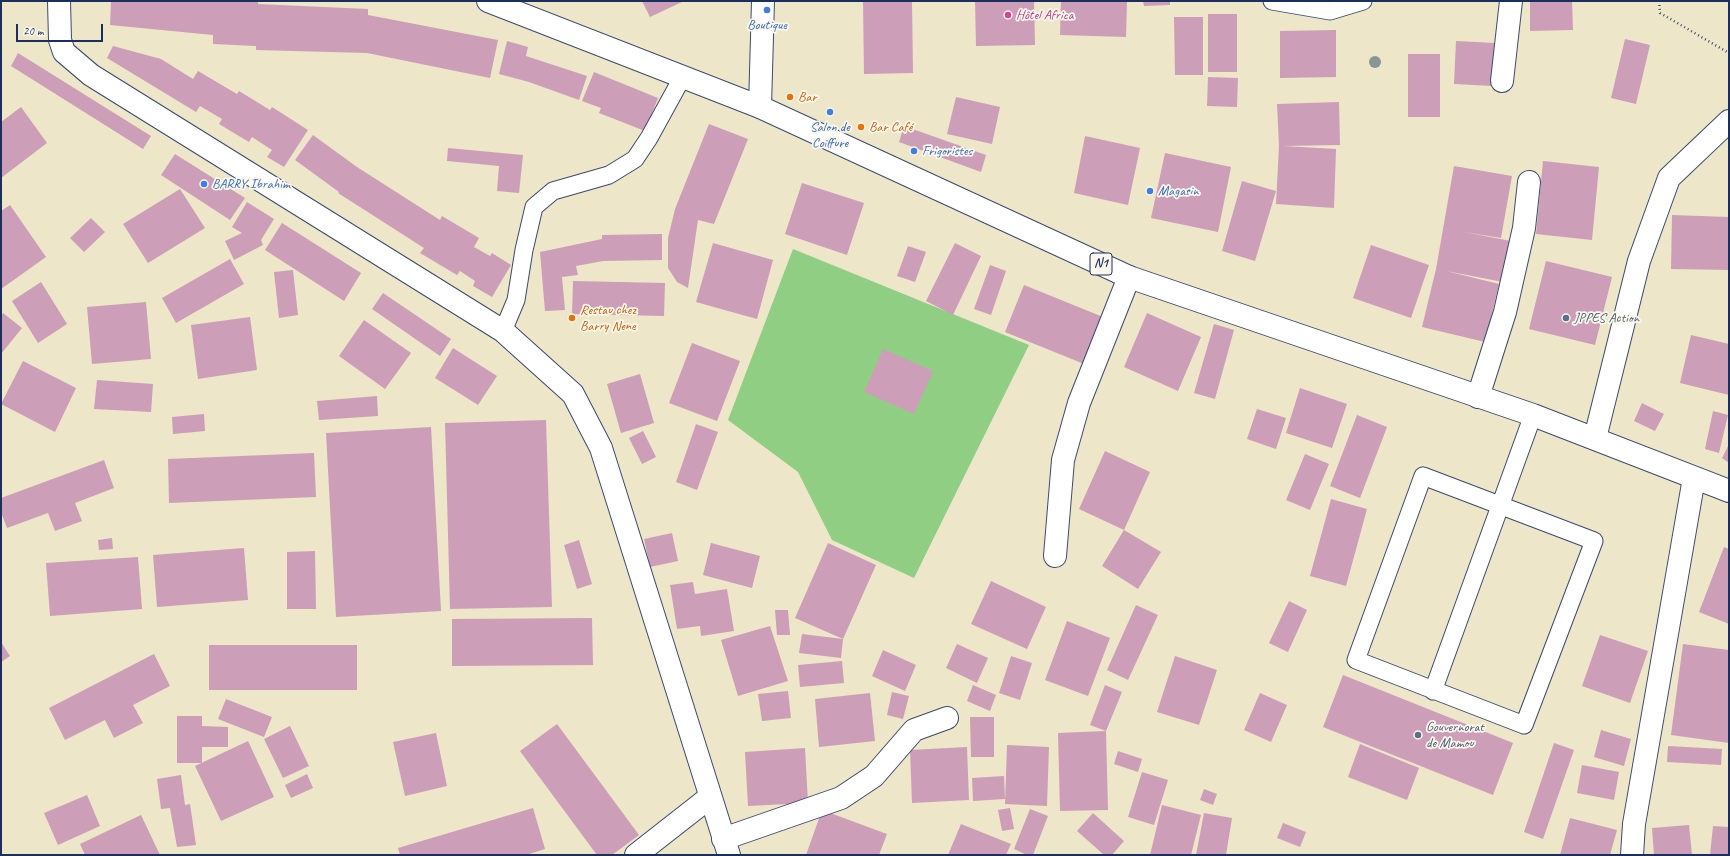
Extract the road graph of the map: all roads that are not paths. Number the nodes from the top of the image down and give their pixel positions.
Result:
1 (59, 1) edge
2 (488, 1) edge
3 (763, 1) edge
4 (1272, 1) edge
5 (1363, 1) edge
6 (1511, 1) edge
7 (682, 78) junction
8 (1502, 81) dead end
9 (760, 108) junction
10 (1729, 121) edge
11 (1529, 182) dead end
12 (1129, 277) junction
13 (503, 331) junction
14 (1478, 397) junction
15 (1533, 415) junction
16 (1594, 438) junction
17 (1694, 478) junction
18 (1729, 491) edge
19 (1500, 505) junction
20 (1055, 556) dead end
21 (1433, 691) junction
22 (946, 718) dead end
23 (710, 797) junction
24 (726, 847) edge
25 (636, 855) edge
26 (1632, 855) edge

1 - 13 main road
2 - 7 main road, N1
3 - 9 main road
4 - 5 lane
6 - 8 main road
7 - 9 main road, N1
7 - 13 lane
9 - 12 main road, N1
10 - 16 main road
11 - 14 main road
12 - 14 main road, N1
12 - 20 main road
13 - 23 main road
14 - 15 main road, N1
15 - 16 main road, N1
15 - 19 lane
16 - 17 main road, N1
17 - 18 main road, N1
17 - 26 main road
19 - 21 lane
19 - 21 lane
19 - 21 lane
22 - 24 main road
23 - 24 main road
23 - 25 main road

